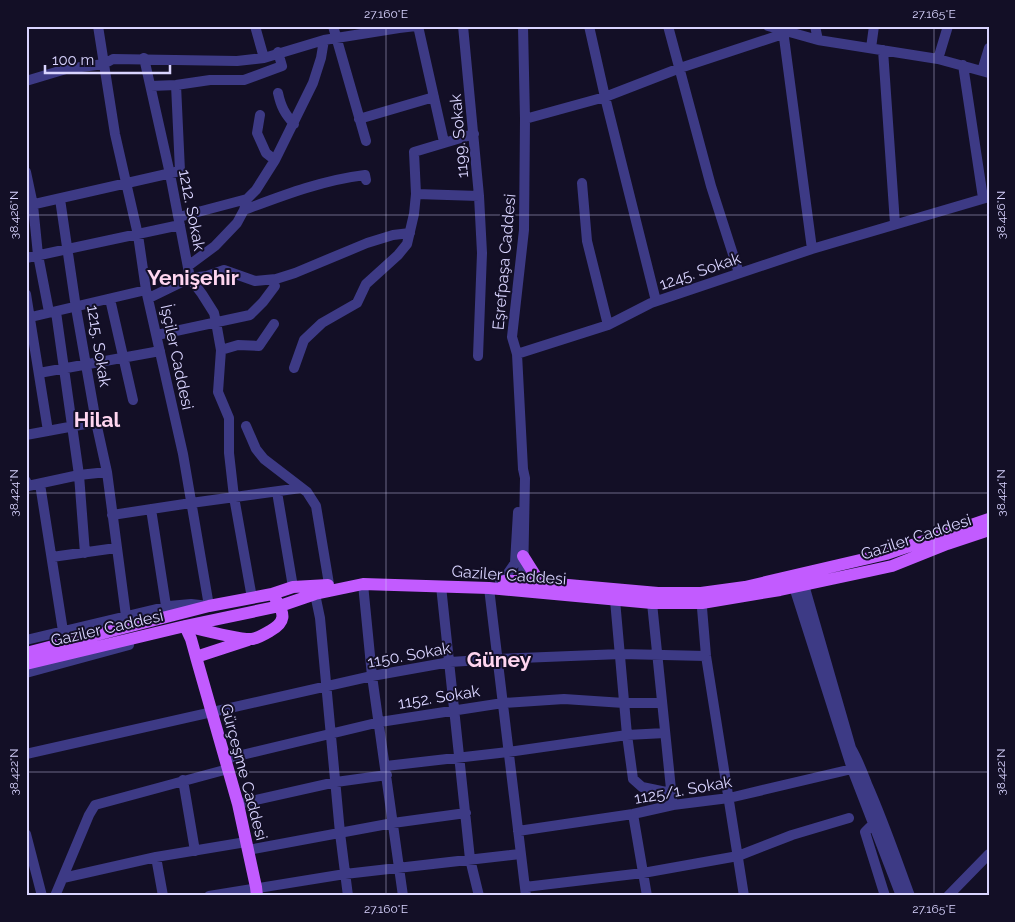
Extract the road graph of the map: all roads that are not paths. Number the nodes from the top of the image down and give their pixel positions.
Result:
1 (98, 26) edge
2 (255, 26) edge
3 (333, 26) edge
4 (417, 26) edge
5 (463, 26) edge
6 (523, 26) edge
7 (589, 26) edge
8 (668, 26) edge
9 (768, 26) edge
10 (815, 26) edge
11 (874, 26) edge
12 (948, 26) edge
13 (782, 29) edge
14 (337, 37) junction
15 (324, 40) junction
16 (818, 40) junction
17 (871, 48) junction
18 (989, 48) edge
19 (882, 50) junction
20 (278, 52) junction
21 (144, 58) junction
22 (264, 58) junction
23 (938, 59) junction
24 (104, 64) junction
25 (963, 65) junction
26 (680, 68) junction
27 (985, 72) edge
28 (26, 81) edge
29 (176, 85) junction
30 (151, 86) junction
31 (278, 93) dead end
32 (434, 96) junction
33 (605, 97) junction
34 (260, 115) dead end
35 (359, 119) junction
36 (525, 119) junction
37 (294, 124) junction
38 (474, 134) junction
39 (366, 141) dead end
40 (444, 142) junction
41 (276, 160) junction
42 (26, 172) edge
43 (170, 174) junction
44 (366, 180) dead end
45 (582, 183) dead end
46 (127, 184) junction
47 (416, 194) junction
48 (478, 196) junction
49 (986, 198) edge
50 (60, 199) junction
51 (247, 199) junction
52 (30, 205) edge
53 (244, 210) junction
54 (179, 221) junction
55 (895, 224) junction
56 (410, 233) junction
57 (138, 235) junction
58 (68, 249) junction
59 (812, 249) junction
60 (38, 255) junction
61 (26, 258) edge
62 (188, 266) junction
63 (739, 273) junction
64 (190, 278) junction
65 (275, 286) dead end
66 (26, 294) edge
67 (148, 294) junction
68 (110, 299) junction
69 (656, 301) junction
70 (76, 308) junction
71 (52, 312) junction
72 (31, 317) junction
73 (216, 322) junction
74 (274, 324) dead end
75 (608, 325) junction
76 (157, 335) junction
77 (221, 350) junction
78 (160, 352) junction
79 (517, 354) junction
80 (478, 356) dead end
81 (123, 358) junction
82 (86, 365) junction
83 (294, 368) dead end
84 (64, 369) junction
85 (39, 373) junction
86 (133, 400) dead end
87 (96, 422) junction
88 (246, 426) dead end
89 (73, 428) junction
90 (48, 431) junction
91 (26, 435) edge
92 (523, 469) junction
93 (107, 472) junction
94 (79, 474) junction
95 (26, 481) edge
96 (40, 484) junction
97 (301, 488) junction
98 (277, 492) junction
99 (234, 497) junction
100 (191, 503) junction
101 (151, 509) junction
102 (112, 516) junction
103 (989, 519) edge
104 (989, 530) edge
105 (116, 548) junction
106 (85, 553) junction
107 (52, 556) junction
108 (523, 556) junction
109 (796, 582) junction
110 (540, 583) junction
111 (329, 584) junction
112 (363, 584) junction
113 (494, 584) junction
114 (518, 585) junction
115 (441, 586) junction
116 (293, 587) junction
117 (272, 594) junction
118 (315, 594) junction
119 (252, 598) junction
120 (701, 598) junction
121 (615, 600) junction
122 (652, 603) junction
123 (166, 606) junction
124 (209, 606) junction
125 (280, 606) junction
126 (126, 616) junction
127 (185, 626) junction
128 (64, 631) junction
129 (251, 639) junction
130 (26, 640) edge
131 (26, 653) edge
132 (621, 654) junction
133 (657, 654) junction
134 (706, 656) junction
135 (196, 657) junction
136 (498, 658) junction
137 (450, 662) junction
138 (26, 664) edge
139 (26, 674) edge
140 (372, 676) junction
141 (326, 686) junction
142 (503, 703) junction
143 (624, 703) junction
144 (662, 703) junction
145 (453, 710) junction
146 (212, 713) junction
147 (380, 722) junction
148 (665, 733) junction
149 (331, 734) junction
150 (627, 735) junction
151 (508, 752) junction
152 (26, 754) edge
153 (460, 758) junction
154 (226, 764) junction
155 (852, 769) junction
156 (387, 770) junction
157 (183, 780) junction
158 (336, 782) junction
159 (671, 793) junction
160 (729, 798) junction
161 (238, 804) junction
162 (673, 805) junction
163 (466, 813) junction
164 (633, 814) junction
165 (850, 818) dead end
166 (393, 823) junction
167 (874, 827) junction
168 (518, 831) junction
169 (340, 833) junction
170 (26, 834) edge
171 (247, 846) junction
172 (195, 851) junction
173 (520, 854) junction
174 (989, 854) edge
175 (738, 856) junction
176 (156, 857) junction
177 (470, 859) junction
178 (400, 867) junction
179 (643, 873) junction
180 (345, 874) junction
181 (63, 878) junction
182 (257, 891) edge
183 (526, 891) edge
184 (42, 896) edge
185 (55, 896) edge
186 (163, 896) edge
187 (209, 896) edge
188 (348, 896) edge
189 (403, 896) edge
190 (479, 896) edge
191 (647, 896) edge
192 (744, 896) edge
193 (885, 896) edge
194 (901, 896) edge
195 (910, 896) edge
196 (948, 896) edge

1 - 24 street, İşçiler Caddesi
2 - 22 street
3 - 14 street
4 - 14 street
4 - 32 street
5 - 38 street, 1199. Sokak
6 - 36 street, Eşrefpaşa Caddesi
7 - 33 street
8 - 26 street
9 - 13 street
10 - 16 street
11 - 17 street
12 - 23 street
13 - 16 street
13 - 26 street
13 - 59 street
14 - 15 street
14 - 35 street
15 - 20 street
15 - 37 street
16 - 17 street
17 - 19 street
18 - 27 street
19 - 23 street
19 - 55 street
20 - 22 street
20 - 29 street
21 - 22 street
21 - 24 street
21 - 30 street, 1212. Sokak
23 - 25 street
24 - 28 street
24 - 46 street, İşçiler Caddesi
25 - 27 street
25 - 49 street
26 - 33 street
26 - 63 street
29 - 30 street
29 - 43 street
30 - 43 street, 1212. Sokak
31 - 37 street
32 - 35 street
32 - 40 street
33 - 36 street
33 - 69 street
34 - 41 street
35 - 39 street
36 - 79 street, Eşrefpaşa Caddesi
37 - 41 street
38 - 40 street
38 - 48 street, 1199. Sokak
40 - 47 street
41 - 51 street
42 - 52 street
43 - 46 street
43 - 54 street, 1212. Sokak
44 - 53 street
45 - 75 street
46 - 50 street
46 - 57 street, İşçiler Caddesi
47 - 48 street, 1199. Sokak
47 - 56 street
48 - 80 street
49 - 55 street, 1245. Sokak
50 - 52 street
50 - 58 street, 1215. Sokak
51 - 53 street
51 - 54 street
52 - 60 street
53 - 62 street
54 - 57 street
54 - 62 street, 1212. Sokak
55 - 59 street, 1245. Sokak
56 - 64 street
56 - 83 street
57 - 58 street
57 - 67 street, İşçiler Caddesi
58 - 60 street
58 - 70 street, 1215. Sokak
59 - 63 street, 1245. Sokak
60 - 61 street
60 - 71 street
62 - 64 street, 1212. Sokak
63 - 69 street, 1245. Sokak
64 - 67 street
64 - 73 street, 1212. Sokak
65 - 73 street
66 - 72 street
67 - 68 street
67 - 76 street, İşçiler Caddesi
68 - 70 street
68 - 81 street
69 - 75 street, 1245. Sokak
70 - 71 street
70 - 82 street, 1215. Sokak
71 - 72 street
71 - 84 street
72 - 85 street
73 - 76 street
73 - 77 street, 1212. Sokak
74 - 77 street
75 - 79 street, 1245. Sokak
76 - 78 street, İşçiler Caddesi
77 - 99 street, 1212. Sokak
78 - 81 street
78 - 100 street, İşçiler Caddesi
79 - 92 street, Eşrefpaşa Caddesi
81 - 82 street
81 - 86 street
82 - 84 street
82 - 87 street, 1215. Sokak
84 - 85 street
84 - 89 street
85 - 90 street
87 - 89 street
87 - 93 street, 1215. Sokak
88 - 97 street
89 - 90 street
89 - 94 street
90 - 91 street
92 - 108 street, Eşrefpaşa Caddesi
92 - 113 street, Eşrefpaşa Caddesi
93 - 94 street
93 - 102 street, 1215. Sokak
94 - 96 street
94 - 106 street
95 - 96 street
96 - 107 street
97 - 98 street
97 - 111 street
98 - 99 street
98 - 116 street
99 - 100 street
99 - 119 street, 1212. Sokak
100 - 101 street
100 - 124 street, İşçiler Caddesi
101 - 102 street
101 - 123 street
102 - 105 street, 1215. Sokak
103 - 109 main road, Gaziler Caddesi
104 - 109 main road, Gaziler Caddesi
105 - 106 street
105 - 126 street, 1215. Sokak
106 - 107 street
107 - 128 street
108 - 110 main road
108 - 114 street, Eşrefpaşa Caddesi
109 - 120 main road, Gaziler Caddesi
109 - 155 street
109 - 195 street
110 - 114 main road, Gaziler Caddesi
110 - 120 main road, Gaziler Caddesi
111 - 113 main road, Gaziler Caddesi
111 - 116 main road, Gaziler Caddesi
112 - 115 main road, Gaziler Caddesi
112 - 118 main road, Gaziler Caddesi
112 - 140 street
113 - 114 main road, Gaziler Caddesi
113 - 115 main road, Gaziler Caddesi
113 - 136 street
114 - 121 main road, Gaziler Caddesi
115 - 137 street
116 - 117 main road, Gaziler Caddesi
117 - 119 main road, Gaziler Caddesi
117 - 125 main road
118 - 125 main road, Gaziler Caddesi
118 - 141 street
119 - 124 main road, Gaziler Caddesi
120 - 122 main road, Gaziler Caddesi
120 - 134 street
121 - 122 main road, Gaziler Caddesi
121 - 132 street
122 - 133 street
123 - 124 street
123 - 126 street
124 - 131 main road, Gaziler Caddesi
125 - 127 main road, Gaziler Caddesi
125 - 129 main road
126 - 128 street
127 - 129 main road
127 - 135 main road, Gürçeşme Caddesi
127 - 138 main road, Gaziler Caddesi
127 - 139 street
128 - 130 street
129 - 135 main road
132 - 133 street, 1150. Sokak
132 - 136 street, 1150. Sokak
132 - 143 street
133 - 134 street, 1150. Sokak
133 - 144 street
134 - 160 street
135 - 146 main road, Gürçeşme Caddesi
136 - 137 street, 1150. Sokak
136 - 142 street
137 - 140 street, 1150. Sokak
137 - 145 street
140 - 141 street, 1150. Sokak
140 - 147 street
141 - 146 street, 1150. Sokak
141 - 149 street
142 - 143 street, 1152. Sokak
142 - 145 street, 1152. Sokak
142 - 151 street
143 - 144 street, 1152. Sokak
143 - 150 street
144 - 148 street
145 - 147 street, 1152. Sokak
145 - 153 street
146 - 152 street, 1150. Sokak
146 - 154 main road, Gürçeşme Caddesi
147 - 149 street, 1152. Sokak
147 - 156 street
148 - 150 street
148 - 159 street
149 - 154 street, 1152. Sokak
149 - 158 street
150 - 151 street
150 - 159 street
151 - 153 street
151 - 168 street
153 - 156 street
153 - 163 street
154 - 157 street, 1152. Sokak
154 - 161 main road, Gürçeşme Caddesi
155 - 160 street, 1125/1. Sokak
155 - 167 street
156 - 158 street
156 - 166 street
157 - 172 street
157 - 181 street, 1152. Sokak
158 - 161 street
158 - 169 street
159 - 162 street
160 - 162 street, 1125/1. Sokak
160 - 175 street
161 - 171 main road, Gürçeşme Caddesi
162 - 164 street, 1125/1. Sokak
163 - 166 street
163 - 177 street
164 - 168 street, 1125/1. Sokak
164 - 179 street
165 - 175 street
166 - 169 street
166 - 178 street
167 - 193 street
167 - 194 street
168 - 173 street
169 - 171 street
169 - 180 street
170 - 184 street
171 - 172 street
171 - 182 main road, Gürçeşme Caddesi
172 - 176 street
173 - 177 street
173 - 183 street
174 - 196 street
175 - 179 street
175 - 192 street
176 - 181 street
176 - 186 street
177 - 178 street
177 - 190 street
178 - 180 street
178 - 189 street
179 - 183 street
179 - 191 street
180 - 182 street
180 - 188 street
181 - 185 street
182 - 187 street

